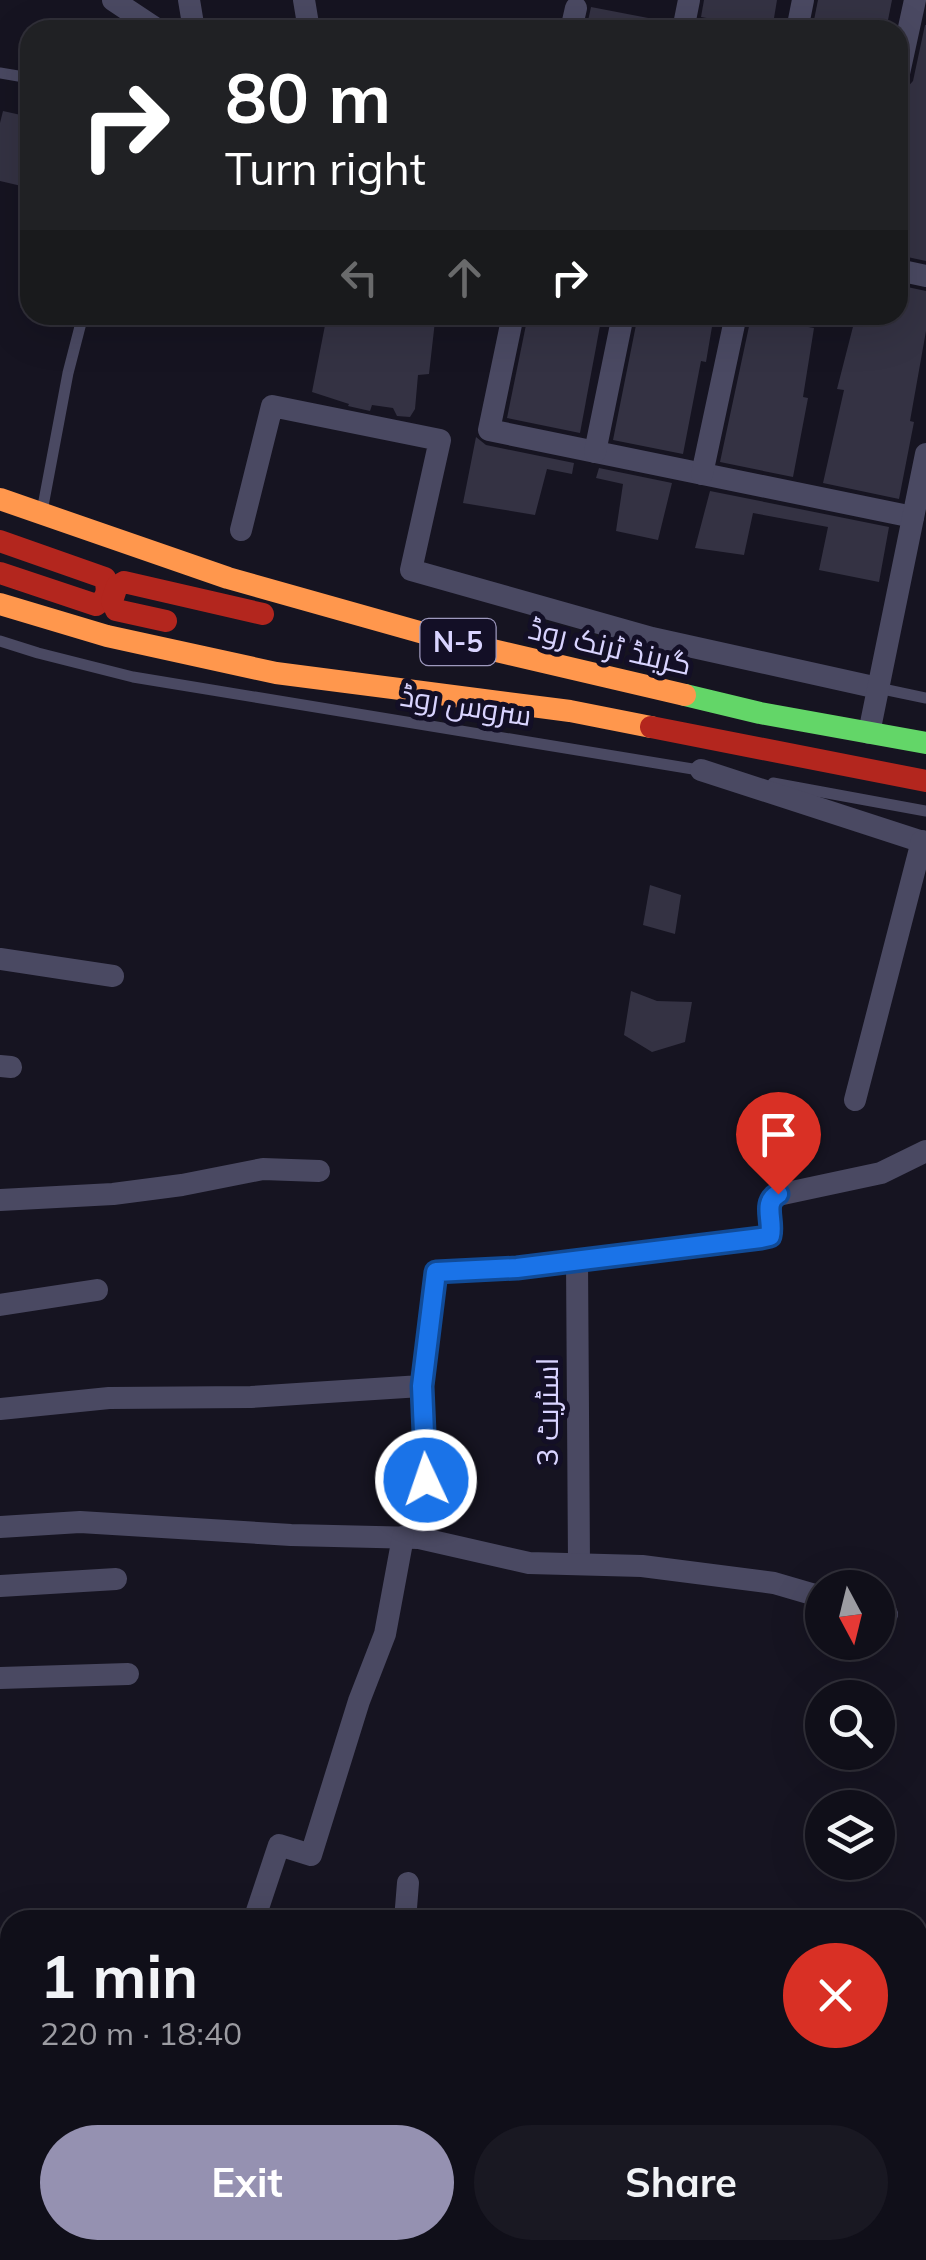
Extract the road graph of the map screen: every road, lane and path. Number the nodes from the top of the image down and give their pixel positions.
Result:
1 (113, 0) edge
2 (915, 0) edge
3 (143, 20) edge
4 (908, 32) edge
5 (80, 325) edge
6 (511, 325) edge
7 (621, 325) edge
8 (734, 325) edge
9 (595, 452) junction
10 (926, 454) edge
11 (702, 474) junction
12 (0, 500) edge
13 (42, 512) junction
14 (913, 517) junction
15 (240, 530) dead end
16 (0, 541) edge
17 (0, 573) edge
18 (0, 604) edge
19 (280, 618) dead end
20 (317, 626) dead end
21 (196, 628) dead end
22 (441, 638) junction
23 (0, 640) edge
24 (325, 656) dead end
25 (878, 688) junction
26 (926, 698) edge
27 (570, 711) junction
28 (869, 733) junction
29 (926, 743) edge
30 (701, 770) junction
31 (926, 781) edge
32 (926, 811) edge
33 (924, 842) edge
34 (0, 958) edge
35 (113, 976) dead end
36 (855, 1100) dead end
37 (926, 1152) edge
38 (319, 1171) dead end
39 (0, 1200) edge
40 (577, 1260) junction
41 (96, 1290) dead end
42 (0, 1306) edge
43 (422, 1386) junction
44 (0, 1409) edge
45 (0, 1527) edge
46 (411, 1537) junction
47 (579, 1564) junction
48 (116, 1579) dead end
49 (0, 1586) edge
50 (805, 1592) edge
51 (128, 1674) dead end
52 (0, 1678) edge
53 (408, 1883) dead end
54 (257, 1910) edge
55 (407, 1910) edge

1 - 3 street
2 - 4 street
5 - 13 lane
6 - 9 street
7 - 9 street
8 - 11 street
9 - 11 street
10 - 14 street
11 - 14 street
12 - 13 highway, گرینڈ ٹرنک روڈ / N-5
13 - 22 highway, گرینڈ ٹرنک روڈ / N-5
14 - 25 street
15 - 25 street
16 - 17 highway
18 - 27 highway, N-5
19 - 21 highway
20 - 22 highway
22 - 28 highway, گرینڈ ٹرنک روڈ / N-5
23 - 30 lane, سروس روڈ
24 - 27 highway
25 - 26 lane
25 - 28 street
27 - 31 highway, N-5
28 - 29 highway, گرینڈ ٹرنک روڈ / N-5
30 - 32 lane, سروس روڈ
30 - 33 street
33 - 36 street
34 - 35 street
37 - 40 street
38 - 39 street
40 - 43 street
40 - 47 street, اسٹریٹ 3
41 - 42 street
43 - 44 street
43 - 46 street
45 - 46 street
46 - 47 street
46 - 54 street
47 - 50 street
48 - 49 street
51 - 52 street
53 - 55 street

